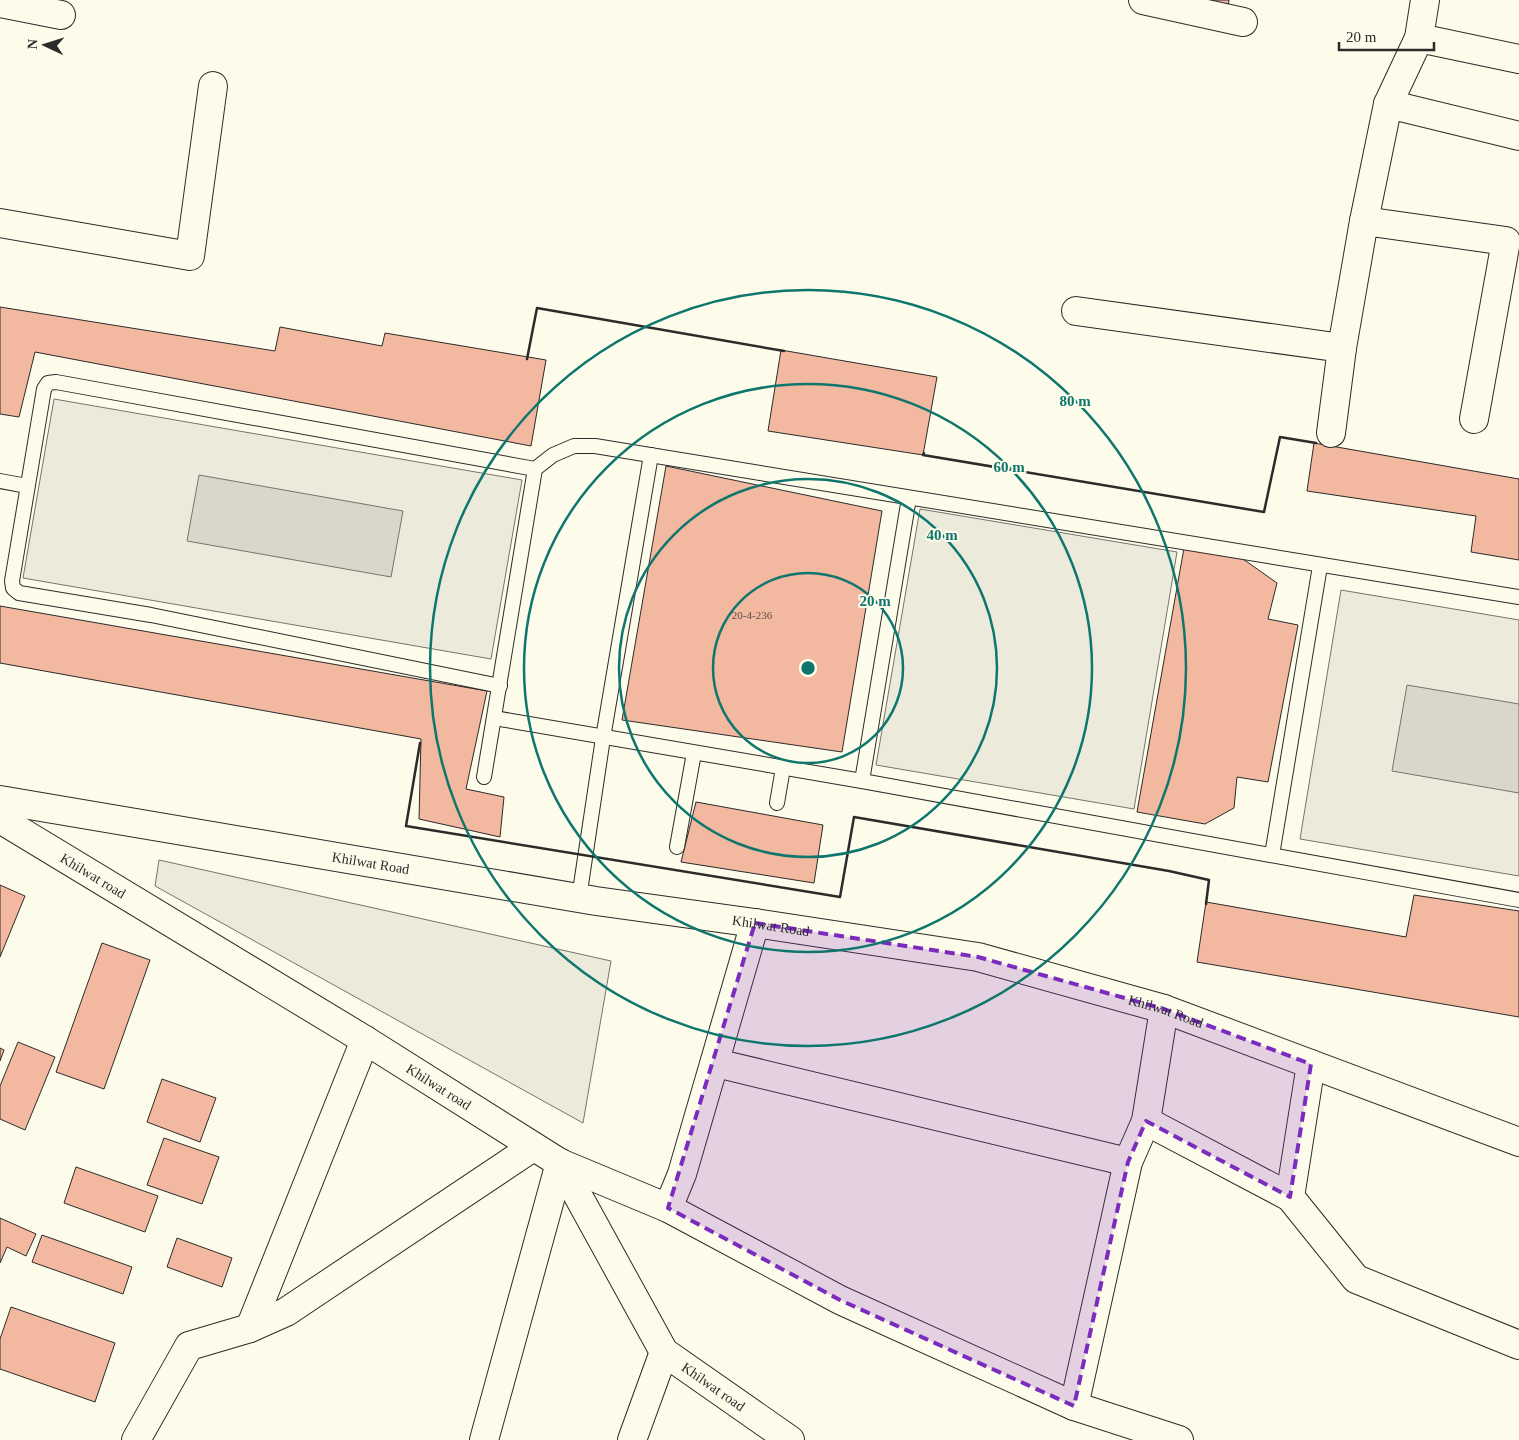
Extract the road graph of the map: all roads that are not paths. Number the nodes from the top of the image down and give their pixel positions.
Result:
1 (1143, 0) edge
2 (1424, 0) edge
3 (0, 3) edge
4 (61, 15) dead end
5 (1243, 22) dead end
6 (1418, 38) junction
7 (1519, 59) edge
8 (213, 86) dead end
9 (1388, 104) junction
10 (1519, 136) edge
11 (1364, 221) junction
12 (0, 224) edge
13 (1076, 311) dead end
14 (1342, 348) junction
15 (1474, 419) dead end
16 (1331, 433) dead end
17 (651, 455) junction
18 (535, 469) junction
19 (0, 481) edge
20 (27, 486) junction
21 (909, 498) junction
22 (1320, 566) junction
23 (1519, 597) edge
24 (500, 686) junction
25 (494, 718) junction
26 (602, 738) junction
27 (694, 753) junction
28 (783, 768) junction
29 (484, 777) dead end
30 (862, 781) junction
31 (0, 800) edge
32 (777, 803) dead end
33 (0, 819) edge
34 (677, 846) dead end
35 (1272, 855) junction
36 (579, 898) junction
37 (1519, 900) edge
38 (755, 922) junction
39 (1164, 1008) junction
40 (365, 1040) junction
41 (716, 1063) junction
42 (1311, 1064) junction
43 (1146, 1120) junction
44 (1519, 1142) edge
45 (532, 1147) junction
46 (1128, 1162) junction
47 (560, 1163) junction
48 (1290, 1197) junction
49 (668, 1208) junction
50 (250, 1328) junction
51 (1519, 1345) edge
52 (664, 1352) junction
53 (1074, 1406) junction
54 (136, 1440) edge
55 (484, 1440) edge
56 (632, 1440) edge
57 (790, 1440) edge
58 (1179, 1440) edge

1 - 5 street
2 - 6 street
3 - 4 street
6 - 7 street
6 - 9 street
8 - 12 street
9 - 10 street
9 - 11 street
11 - 14 street
11 - 15 street
13 - 14 street
14 - 16 street
17 - 18 lane
17 - 21 lane
17 - 26 lane
18 - 20 lane
18 - 24 lane
19 - 20 lane
20 - 24 lane
21 - 22 lane
21 - 30 lane
22 - 23 lane
22 - 35 lane
24 - 25 lane
25 - 26 lane
25 - 29 lane
26 - 27 lane
26 - 36 lane
27 - 28 lane
27 - 34 lane
28 - 30 lane
28 - 32 lane
30 - 35 lane
31 - 36 street, Khilwat Road
33 - 40 street, Khilwat road
35 - 37 lane
36 - 38 street, Khilwat Road
38 - 39 street, Khilwat Road
38 - 41 street
39 - 42 street, Khilwat Road
39 - 43 street
40 - 45 street, Khilwat road
40 - 50 street
41 - 46 street
41 - 49 street
42 - 44 street, Khilwat Road
42 - 48 street
43 - 46 street
43 - 48 street
45 - 47 street, Khilwat road
45 - 50 street
46 - 53 street
47 - 49 street
47 - 52 street, Khilwat road
47 - 55 street
48 - 51 street
49 - 53 street
50 - 54 street
52 - 56 street
52 - 57 street, Khilwat road
53 - 58 street

